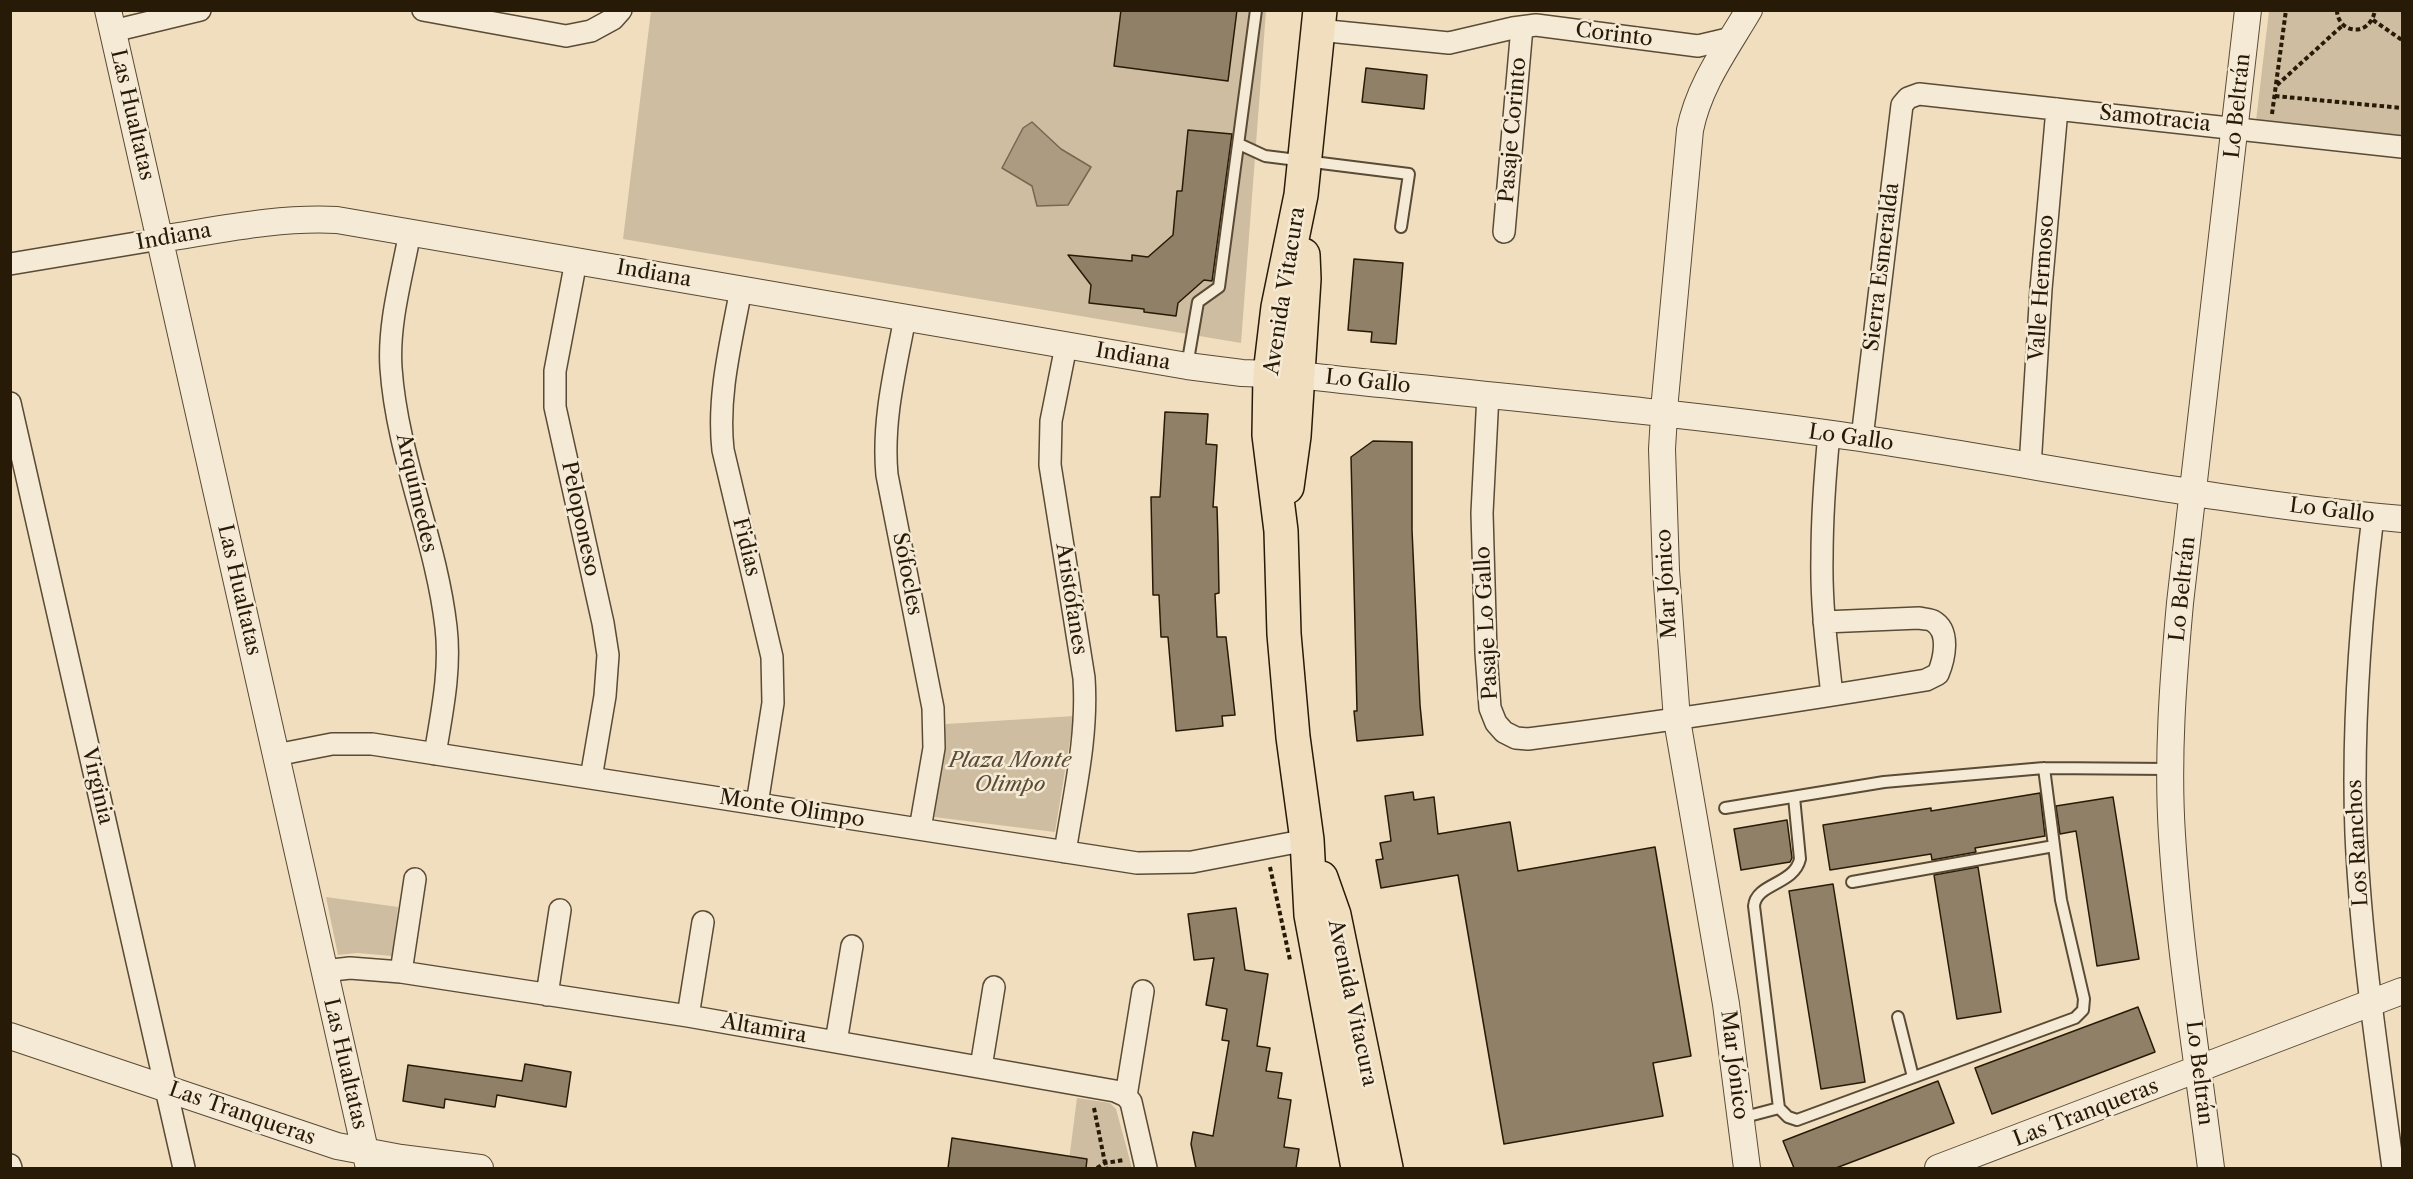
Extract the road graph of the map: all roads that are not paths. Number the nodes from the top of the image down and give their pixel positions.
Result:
1 (200, 10) edge
2 (423, 10) edge
3 (621, 10) edge
4 (1256, 10) edge
5 (1749, 10) edge
6 (2248, 10) edge
7 (1319, 20) edge
8 (111, 21) edge
9 (1522, 27) junction
10 (1732, 38) junction
11 (1698, 45) junction
12 (1714, 68) junction
13 (1908, 98) joint
14 (2057, 109) junction
15 (2236, 129) junction
16 (1239, 144) junction
17 (2403, 147) edge
18 (1304, 162) junction
19 (1401, 227) dead end
20 (410, 232) junction
21 (1504, 232) dead end
22 (160, 239) junction
23 (576, 261) junction
24 (10, 264) edge
25 (741, 289) junction
26 (905, 318) junction
27 (1066, 346) junction
28 (1187, 366) junction
29 (1284, 375) junction
30 (1488, 394) junction
31 (10, 403) edge
32 (1664, 413) junction
33 (1829, 434) junction
34 (1862, 438) junction
35 (2030, 467) junction
36 (2194, 492) junction
37 (2373, 516) junction
38 (2403, 519) edge
39 (1824, 622) junction
40 (1832, 695) junction
41 (1677, 720) junction
42 (435, 754) junction
43 (276, 755) junction
44 (2043, 768) junction
45 (2170, 769) junction
46 (591, 778) junction
47 (1794, 797) junction
48 (757, 804) junction
49 (1725, 808) dead end
50 (920, 830) junction
51 (1307, 840) junction
52 (2054, 846) junction
53 (1065, 852) junction
54 (415, 879) dead end
55 (1852, 882) dead end
56 (560, 910) dead end
57 (703, 922) dead end
58 (852, 946) dead end
59 (324, 971) junction
60 (401, 972) junction
61 (994, 987) dead end
62 (1143, 991) dead end
63 (2403, 991) edge
64 (547, 995) junction
65 (2371, 1003) junction
66 (688, 1016) junction
67 (1898, 1017) dead end
68 (10, 1035) edge
69 (836, 1042) junction
70 (981, 1067) junction
71 (2199, 1070) junction
72 (1914, 1077) junction
73 (164, 1088) junction
74 (1126, 1096) junction
75 (1779, 1108) junction
76 (1741, 1118) junction
77 (368, 1160) edge
78 (1145, 1162) edge
79 (184, 1168) edge
80 (480, 1168) edge
81 (1358, 1168) edge
82 (1386, 1168) edge
83 (1747, 1168) edge
84 (1938, 1168) edge
85 (2211, 1168) edge
86 (2393, 1168) edge

1 - 8 street
2 - 3 street
4 - 16 lane
5 - 10 street, Mar Jónico
6 - 15 street, Lo Beltrán
7 - 9 street, Corinto
7 - 18 main road, Avenida Vitacura
8 - 22 street, Las Hualtatas
9 - 11 street, Corinto
9 - 21 street, Pasaje Corinto
10 - 11 street, Corinto
10 - 12 street, Mar Jónico
11 - 12 street
12 - 32 street, Mar Jónico
13 - 14 street, Samotracia
13 - 34 street, Sierra Esmeralda
14 - 15 street, Samotracia
14 - 35 street, Valle Hermoso
15 - 17 street, Samotracia
15 - 36 street, Lo Beltrán
16 - 18 lane
16 - 28 lane
18 - 19 lane
18 - 29 main road, Avenida Vitacura
20 - 22 street, Indiana
20 - 23 street, Indiana
20 - 42 street, Arquímedes
22 - 24 street, Indiana
22 - 43 street, Las Hualtatas
23 - 25 street, Indiana
23 - 46 street, Peloponeso
25 - 26 street, Indiana
25 - 48 street, Fidias
26 - 27 street, Indiana
26 - 50 street, Sófocles
27 - 28 street, Indiana
27 - 53 street, Aristófanes
28 - 29 street, Indiana
29 - 30 street, Lo Gallo
29 - 51 main road, Avenida Vitacura
30 - 32 street, Lo Gallo
30 - 41 street, Pasaje Lo Gallo
31 - 73 street, Virginia
32 - 33 street, Lo Gallo
32 - 41 street, Mar Jónico
33 - 34 street, Lo Gallo
33 - 39 street
34 - 35 street, Lo Gallo
35 - 36 street, Lo Gallo
36 - 37 street, Lo Gallo
36 - 45 street, Lo Beltrán
37 - 38 street, Lo Gallo
37 - 65 street, Los Ranchos
39 - 40 street
39 - 40 street, Pasaje Lo Gallo
40 - 41 street, Pasaje Lo Gallo
41 - 76 street, Mar Jónico
42 - 43 street, Monte Olimpo
42 - 46 street, Monte Olimpo
43 - 59 street, Las Hualtatas
44 - 45 lane
44 - 47 lane
44 - 52 lane
45 - 71 street, Lo Beltrán
46 - 48 street, Monte Olimpo
47 - 49 lane
47 - 75 lane
48 - 50 street, Monte Olimpo
50 - 53 street, Monte Olimpo
51 - 53 street, Monte Olimpo
51 - 81 main road, Avenida Vitacura
51 - 82 main road, Avenida Vitacura
52 - 55 lane
52 - 72 lane
54 - 60 street
56 - 64 street
57 - 66 street
58 - 69 street
59 - 60 street, Altamira
59 - 77 street, Las Hualtatas
60 - 64 street, Altamira
61 - 70 street
62 - 74 street
63 - 65 street, Las Tranqueras
64 - 66 street, Altamira
65 - 71 street, Las Tranqueras
65 - 86 street, Los Ranchos
66 - 69 street, Altamira
67 - 72 lane
68 - 73 street, Las Tranqueras
69 - 70 street, Altamira
70 - 74 street, Altamira
71 - 84 street, Las Tranqueras
71 - 85 street, Lo Beltrán
72 - 75 lane
73 - 77 street, Las Tranqueras
73 - 79 street, Virginia
74 - 78 street
75 - 76 lane
76 - 83 street, Mar Jónico
77 - 80 street, Las Tranqueras

